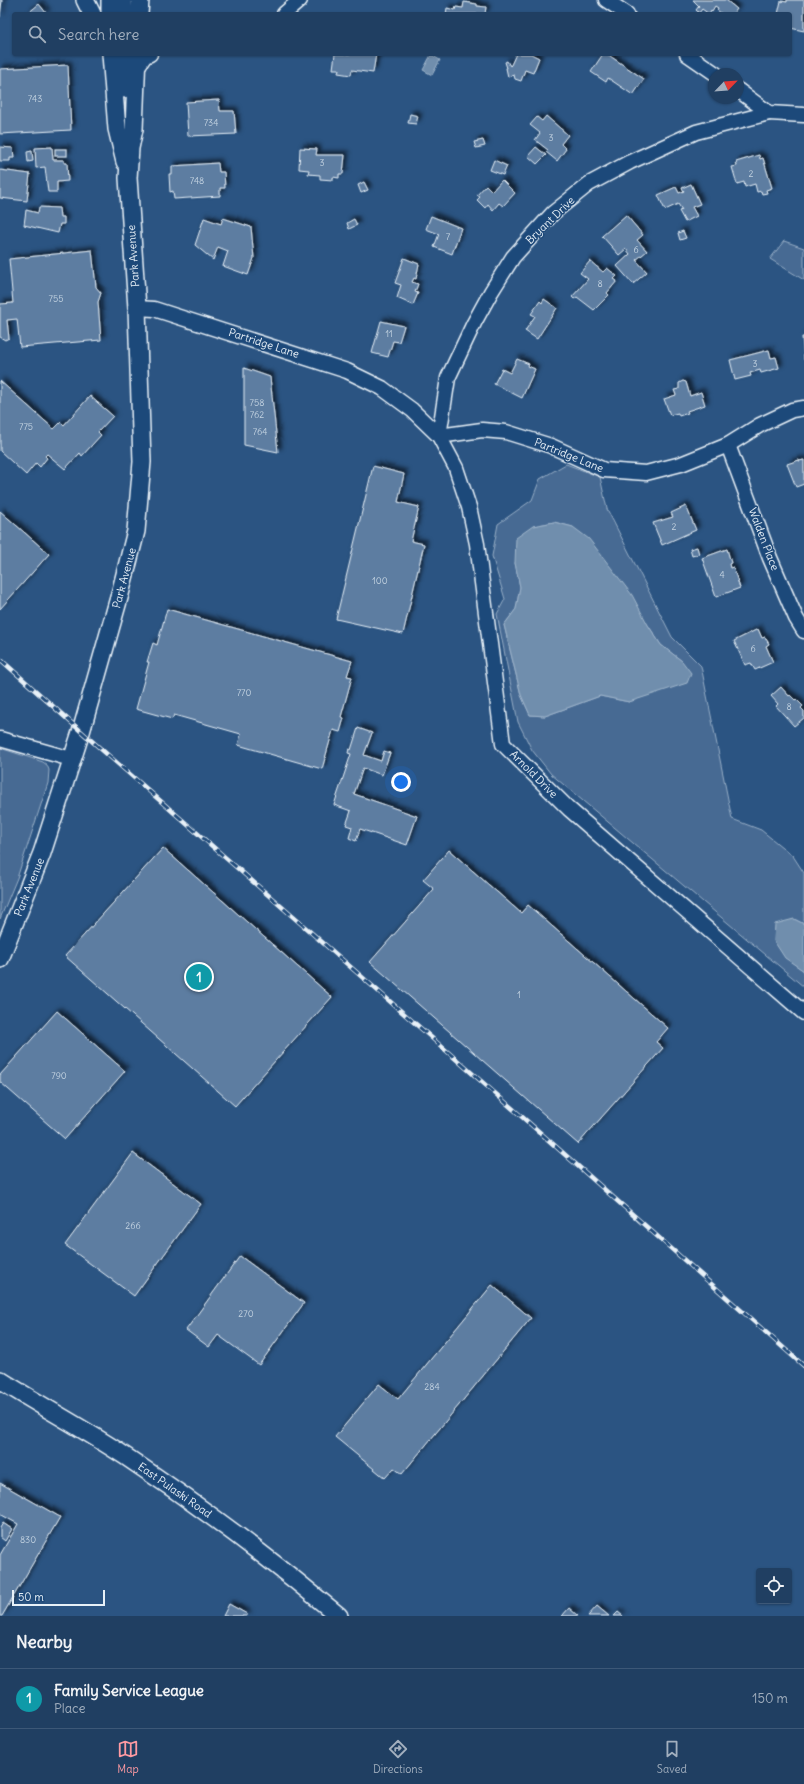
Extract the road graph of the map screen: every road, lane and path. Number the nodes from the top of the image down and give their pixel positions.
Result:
1 (85, 0) edge
2 (110, 0) edge
3 (123, 0) edge
4 (140, 0) edge
5 (300, 0) edge
6 (606, 0) edge
7 (91, 12) edge
8 (110, 12) edge
9 (123, 12) edge
10 (139, 12) edge
11 (286, 12) edge
12 (624, 12) edge
13 (114, 56) edge
14 (145, 56) edge
15 (690, 56) edge
16 (136, 61) edge
17 (708, 68) edge
18 (744, 94) edge
19 (769, 113) junction
20 (804, 115) edge
21 (130, 148) junction
22 (128, 178) junction
23 (137, 308) junction
24 (804, 408) edge
25 (439, 436) junction
26 (728, 445) junction
27 (804, 631) edge
28 (0, 739) edge
29 (71, 759) junction
30 (0, 959) edge
31 (804, 1013) edge
32 (0, 1380) edge
33 (339, 1616) edge

1 - 7 main road
2 - 8 main road
3 - 9 main road
4 - 10 main road
5 - 11 street
6 - 12 street
13 - 21 main road
13 - 22 main road, Park Avenue
14 - 16 street
15 - 17 street
16 - 21 main road, Park Avenue
18 - 19 street
19 - 20 street, Bryant Drive
19 - 25 street, Bryant Drive
21 - 22 main road, Park Avenue
22 - 23 main road, Park Avenue
23 - 25 street, Partridge Lane
23 - 29 main road, Park Avenue
24 - 26 street, Partridge Lane
25 - 26 street, Partridge Lane
25 - 31 street, Arnold Drive
26 - 27 street, Walden Place
28 - 29 street
29 - 30 main road, Park Avenue
32 - 33 main road, East Pulaski Road

